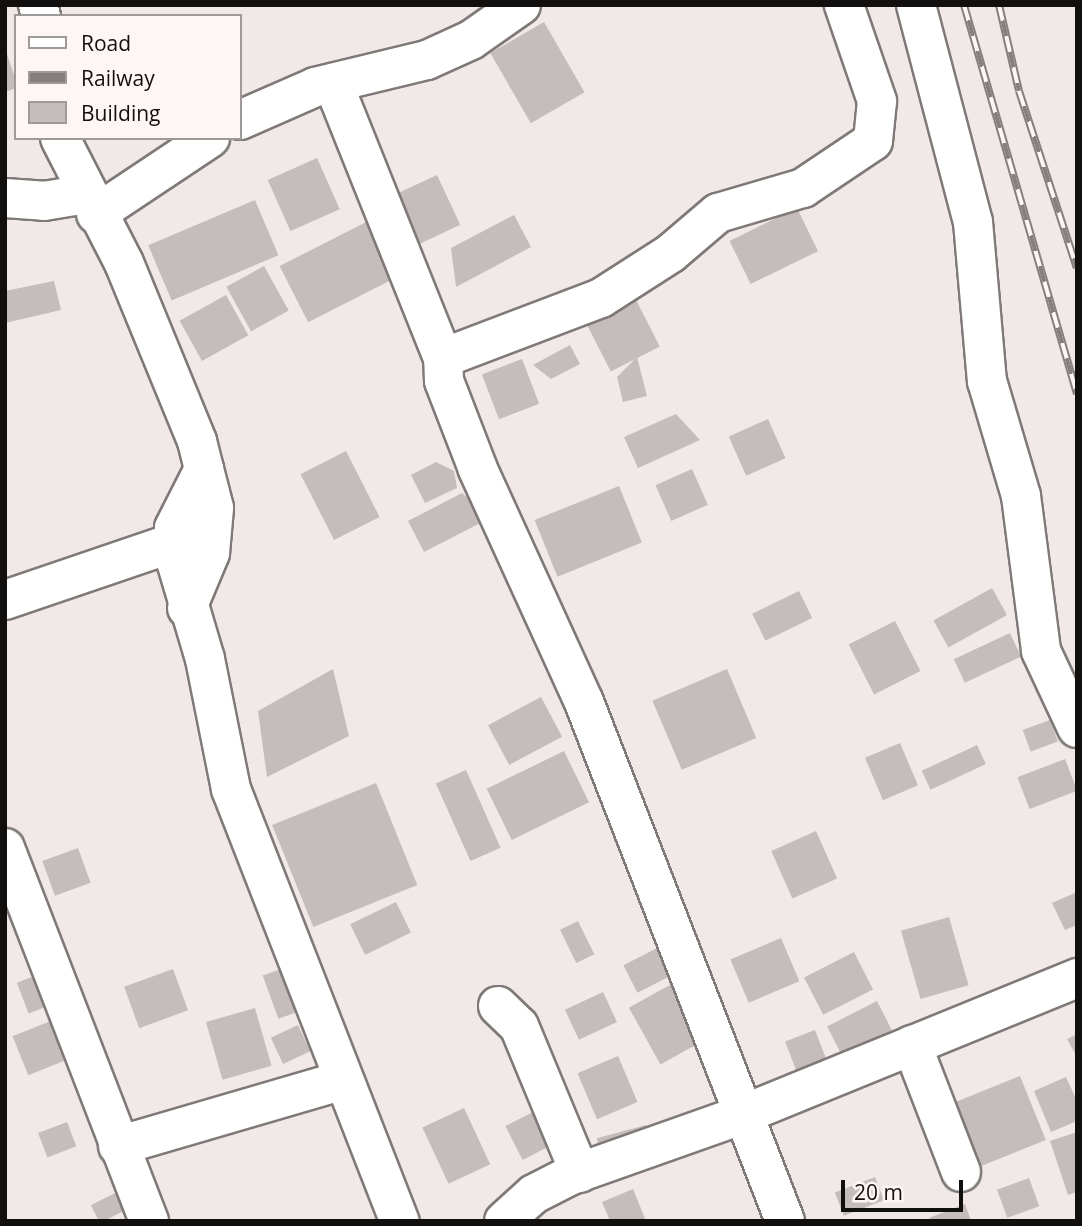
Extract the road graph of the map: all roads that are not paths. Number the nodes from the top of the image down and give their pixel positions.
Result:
1 (521, 5) edge
2 (844, 5) edge
3 (916, 5) edge
4 (333, 83) junction
5 (242, 119) edge
6 (61, 140) edge
7 (206, 140) edge
8 (5, 198) edge
9 (91, 204) junction
10 (443, 358) junction
11 (204, 470) junction
12 (174, 542) junction
13 (5, 600) edge
14 (187, 608) junction
15 (1077, 728) edge
16 (5, 848) edge
17 (1077, 978) edge
18 (498, 1006) dead end
19 (912, 1045) junction
20 (343, 1080) junction
21 (744, 1114) junction
22 (118, 1146) junction
23 (961, 1172) dead end
24 (580, 1173) junction
25 (149, 1221) edge
26 (399, 1221) edge
27 (504, 1221) edge
28 (785, 1221) edge

1 - 4 street
2 - 10 street
3 - 15 street
4 - 5 street
4 - 10 street
6 - 9 street
7 - 9 street
8 - 9 street
9 - 11 street
10 - 21 street
11 - 12 street
11 - 14 street
12 - 13 street
12 - 14 street
14 - 20 street
16 - 22 street
17 - 19 street
18 - 24 street
19 - 21 street
19 - 23 street
20 - 22 street
20 - 26 street
21 - 24 street
21 - 28 street
22 - 25 street
24 - 27 street

